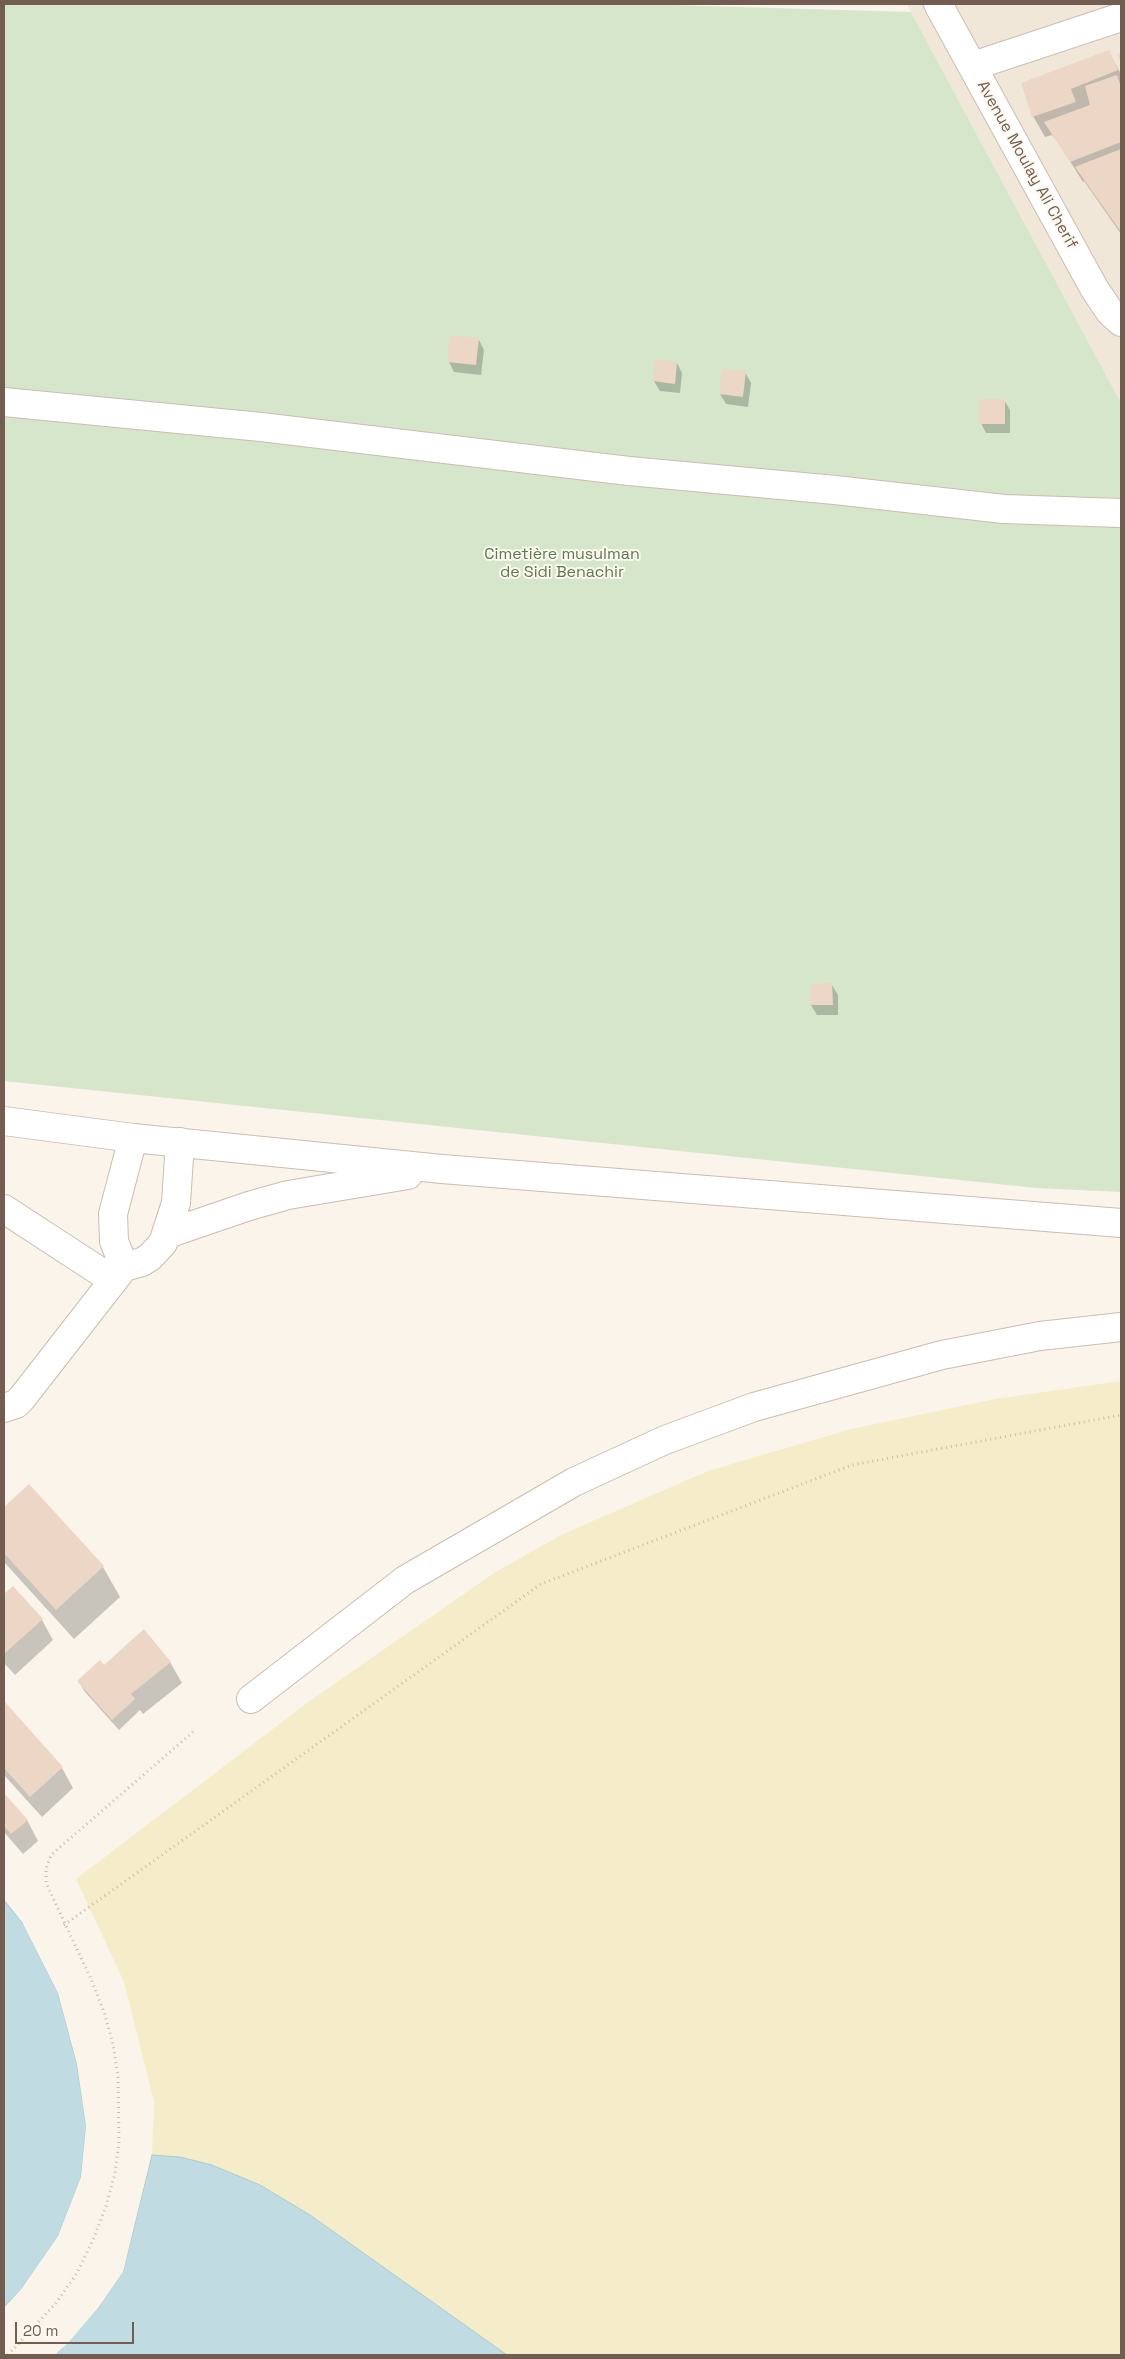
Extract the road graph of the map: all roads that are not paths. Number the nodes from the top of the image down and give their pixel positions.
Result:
1 (938, 4) edge
2 (1121, 17) edge
3 (973, 66) junction
4 (1121, 322) edge
5 (4, 402) edge
6 (1121, 513) edge
7 (4, 1121) edge
8 (133, 1138) junction
9 (180, 1142) junction
10 (442, 1169) junction
11 (4, 1209) edge
12 (1121, 1223) edge
13 (167, 1234) junction
14 (118, 1274) junction
15 (1121, 1327) edge
16 (4, 1408) edge
17 (251, 1699) dead end

1 - 3 street, Avenue Moulay Ali Cherif
2 - 3 street
3 - 4 street, Avenue Moulay Ali Cherif
5 - 6 street
7 - 8 street
8 - 9 street
8 - 14 street
9 - 10 street
9 - 13 street
10 - 12 street
10 - 13 street
11 - 14 street
13 - 14 street
14 - 16 street
15 - 17 street

